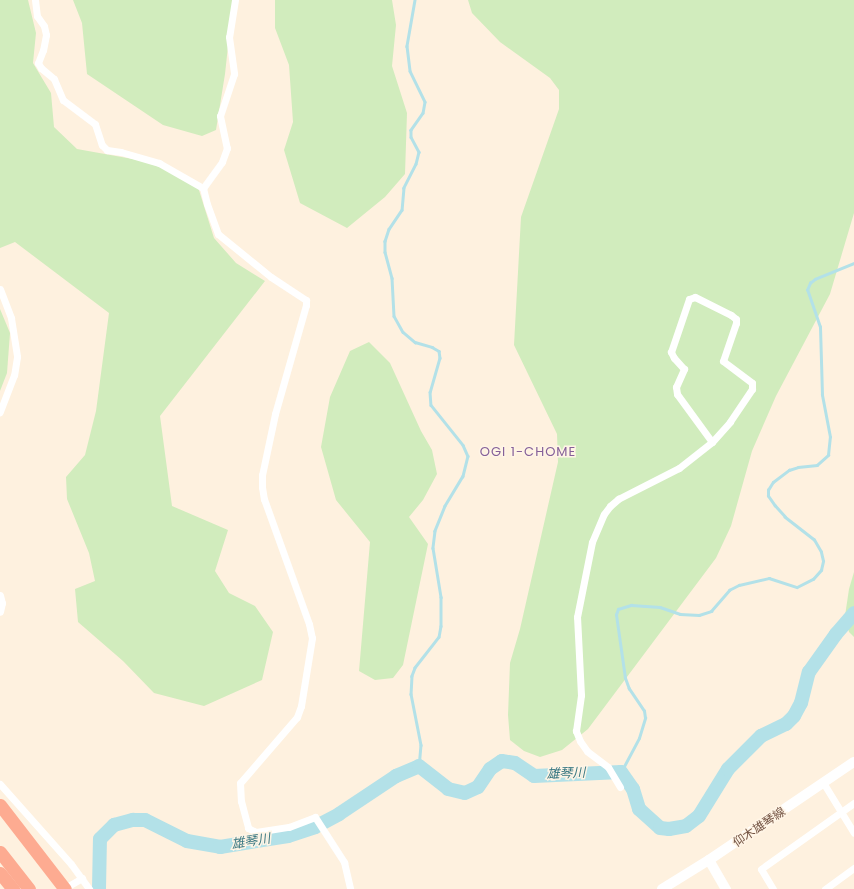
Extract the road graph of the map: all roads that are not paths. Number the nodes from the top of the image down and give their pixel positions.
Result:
1 (35, 0) edge
2 (235, 0) edge
3 (204, 188) junction
4 (0, 289) edge
5 (0, 412) edge
6 (712, 442) junction
7 (0, 595) edge
8 (0, 612) edge
9 (854, 762) edge
10 (0, 784) edge
11 (824, 784) junction
12 (620, 787) dead end
13 (854, 803) edge
14 (0, 805) edge
15 (841, 812) junction
16 (854, 833) edge
17 (0, 852) edge
18 (709, 860) junction
19 (854, 868) edge
20 (82, 878) junction
21 (9, 879) edge
22 (67, 887) edge
23 (88, 887) edge
24 (29, 889) edge
25 (350, 889) edge
26 (662, 889) edge
27 (726, 889) edge
28 (773, 889) edge
29 (825, 889) edge

1 - 3 street
2 - 3 street
3 - 25 street
4 - 5 street
6 - 6 street
6 - 12 street
7 - 8 street
9 - 11 main road, 仰木雄琴線
10 - 20 street
11 - 15 street
11 - 18 main road, 仰木雄琴線
13 - 15 street
14 - 22 highway
15 - 16 street
15 - 28 street
17 - 21 highway
18 - 26 main road, 仰木雄琴線
18 - 27 main road
19 - 29 street
20 - 22 street
20 - 23 street
21 - 24 highway

